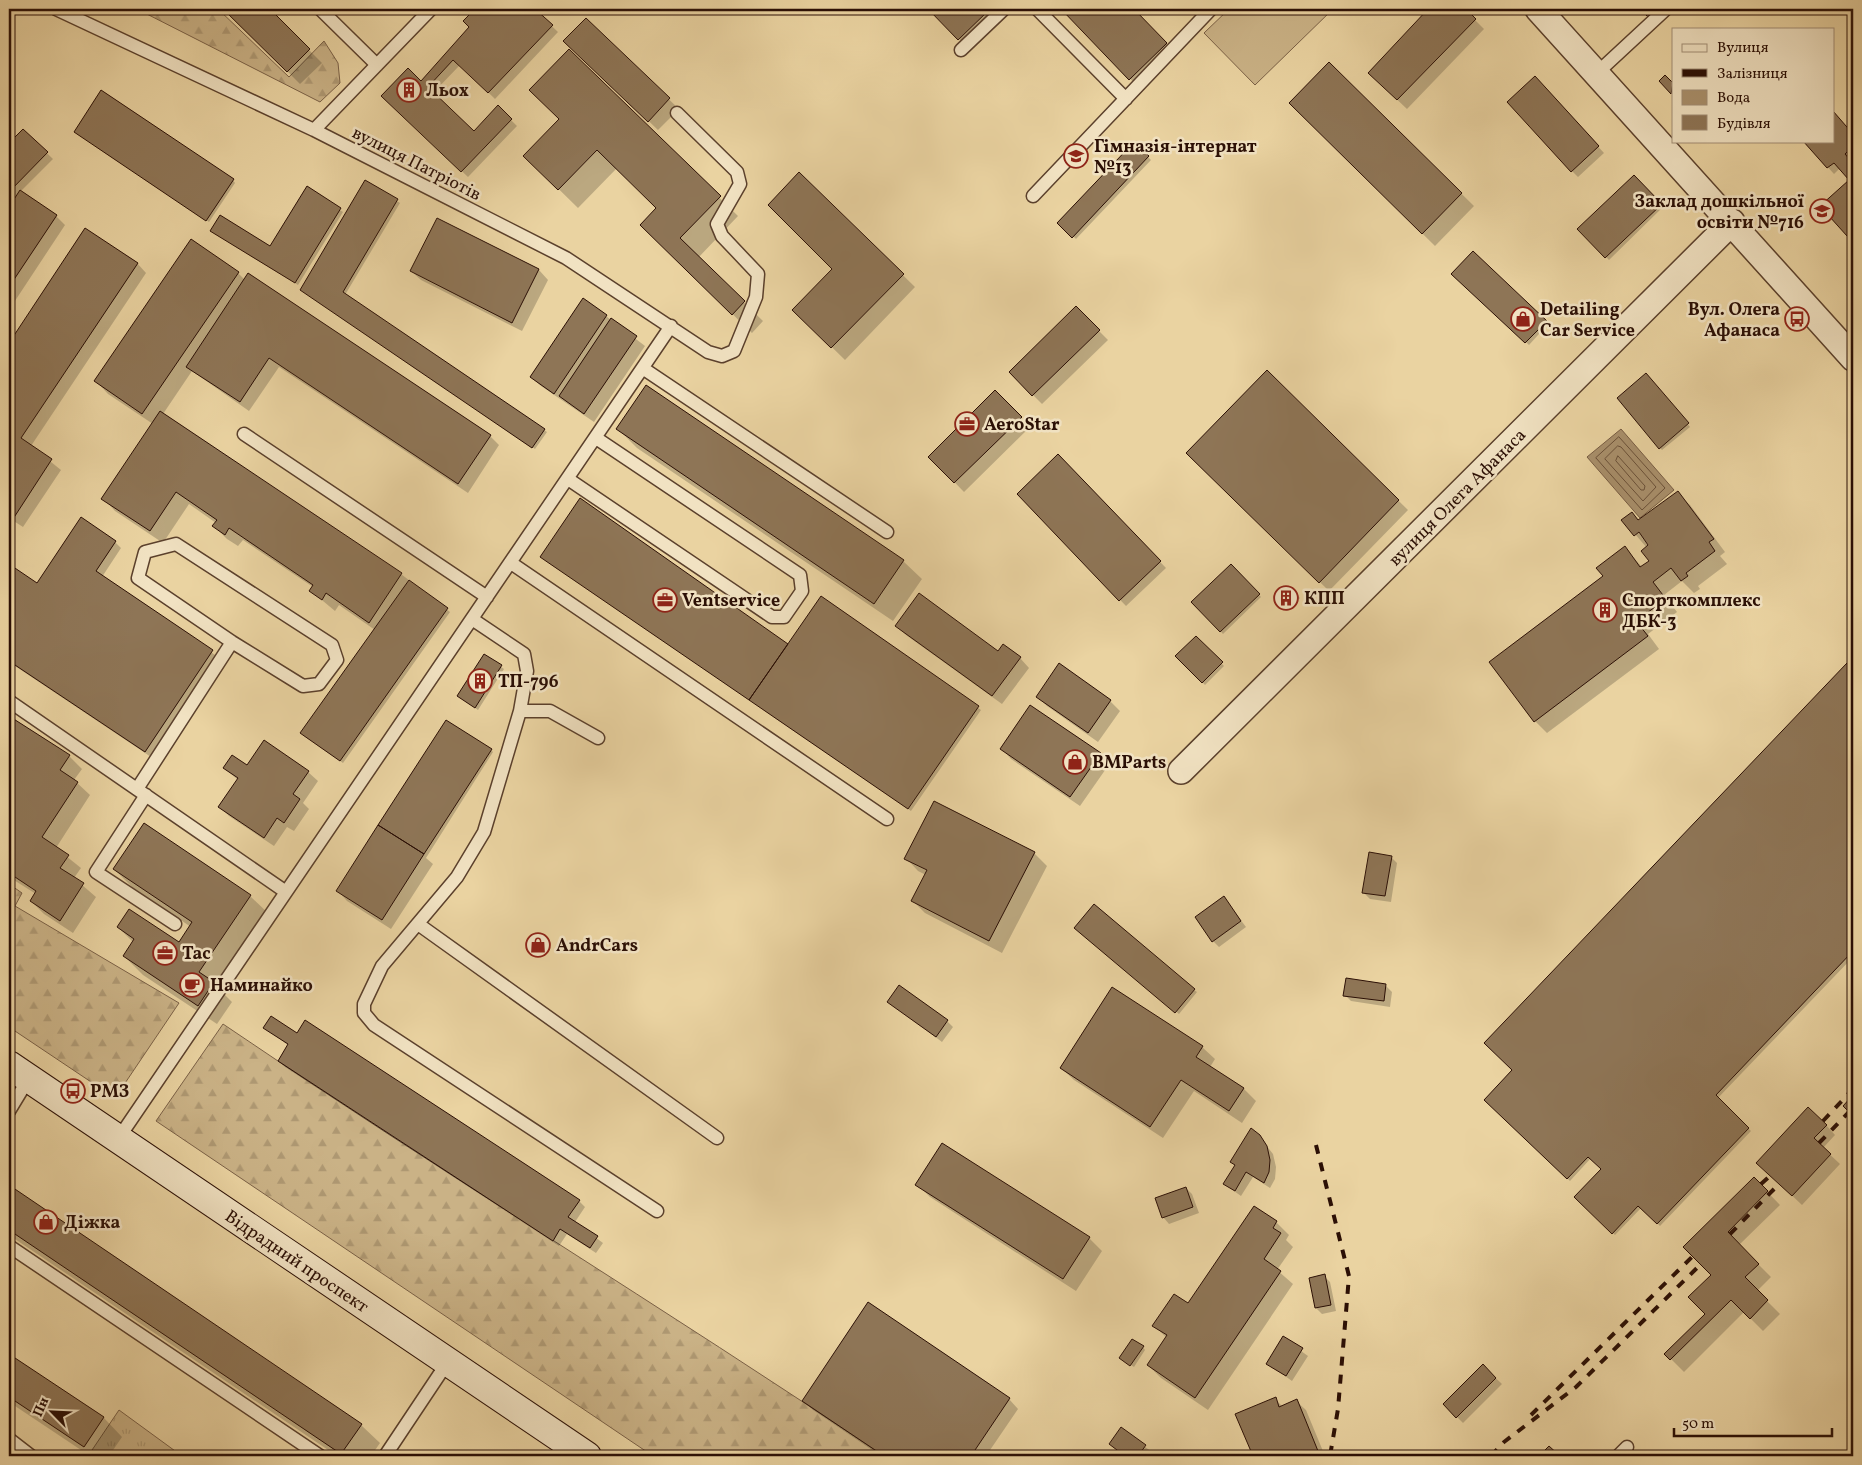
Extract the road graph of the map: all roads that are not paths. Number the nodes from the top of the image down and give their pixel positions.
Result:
1 (56, 9) edge
2 (320, 9) edge
3 (431, 9) edge
4 (1004, 9) edge
5 (1037, 9) edge
6 (1211, 9) edge
7 (1538, 9) edge
8 (1666, 9) edge
9 (961, 50) dead end
10 (377, 65) junction
11 (1597, 73) junction
12 (1126, 99) junction
13 (677, 113) dead end
14 (314, 130) junction
15 (1033, 196) dead end
16 (1732, 222) junction
17 (671, 326) junction
18 (1853, 358) edge
19 (644, 369) junction
20 (244, 434) dead end
21 (596, 438) junction
22 (568, 479) junction
23 (886, 532) dead end
24 (511, 563) junction
25 (487, 597) junction
26 (472, 619) junction
27 (232, 642) junction
28 (9, 700) edge
29 (520, 711) junction
30 (598, 738) dead end
31 (1181, 772) dead end
32 (142, 792) junction
33 (887, 819) dead end
34 (286, 892) junction
35 (175, 924) dead end
36 (418, 924) junction
37 (19, 1072) edge
38 (9, 1111) edge
39 (717, 1138) dead end
40 (118, 1139) junction
41 (657, 1211) dead end
42 (9, 1246) edge
43 (447, 1363) junction
44 (9, 1439) edge
45 (1627, 1447) dead end
46 (390, 1455) edge
47 (31, 1456) edge
48 (320, 1456) edge
49 (587, 1456) edge
50 (1618, 1456) edge

1 - 14 lane, вулиця Патріотів
2 - 10 lane
3 - 10 lane
4 - 9 lane
5 - 12 lane
6 - 12 lane
7 - 11 street
8 - 11 lane
10 - 14 lane
11 - 16 street
12 - 15 lane
13 - 17 lane, вулиця Патріотів
14 - 17 lane, вулиця Патріотів
16 - 18 street
16 - 31 street, вулиця Олега Афанаса
17 - 19 lane
19 - 21 lane
19 - 23 lane
20 - 25 lane
21 - 22 lane
21 - 22 lane
22 - 24 lane
24 - 25 lane
24 - 33 lane
25 - 26 lane
26 - 29 lane
26 - 34 lane
27 - 27 lane
27 - 32 lane
28 - 32 lane
29 - 30 lane
29 - 36 lane
32 - 34 lane
32 - 35 lane
34 - 40 lane
36 - 39 lane
36 - 41 lane
37 - 38 lane
37 - 40 main road, Відрадний проспект
40 - 43 main road, Відрадний проспект
42 - 48 lane
43 - 46 lane
43 - 49 main road, Відрадний проспект
44 - 47 lane
45 - 50 lane

